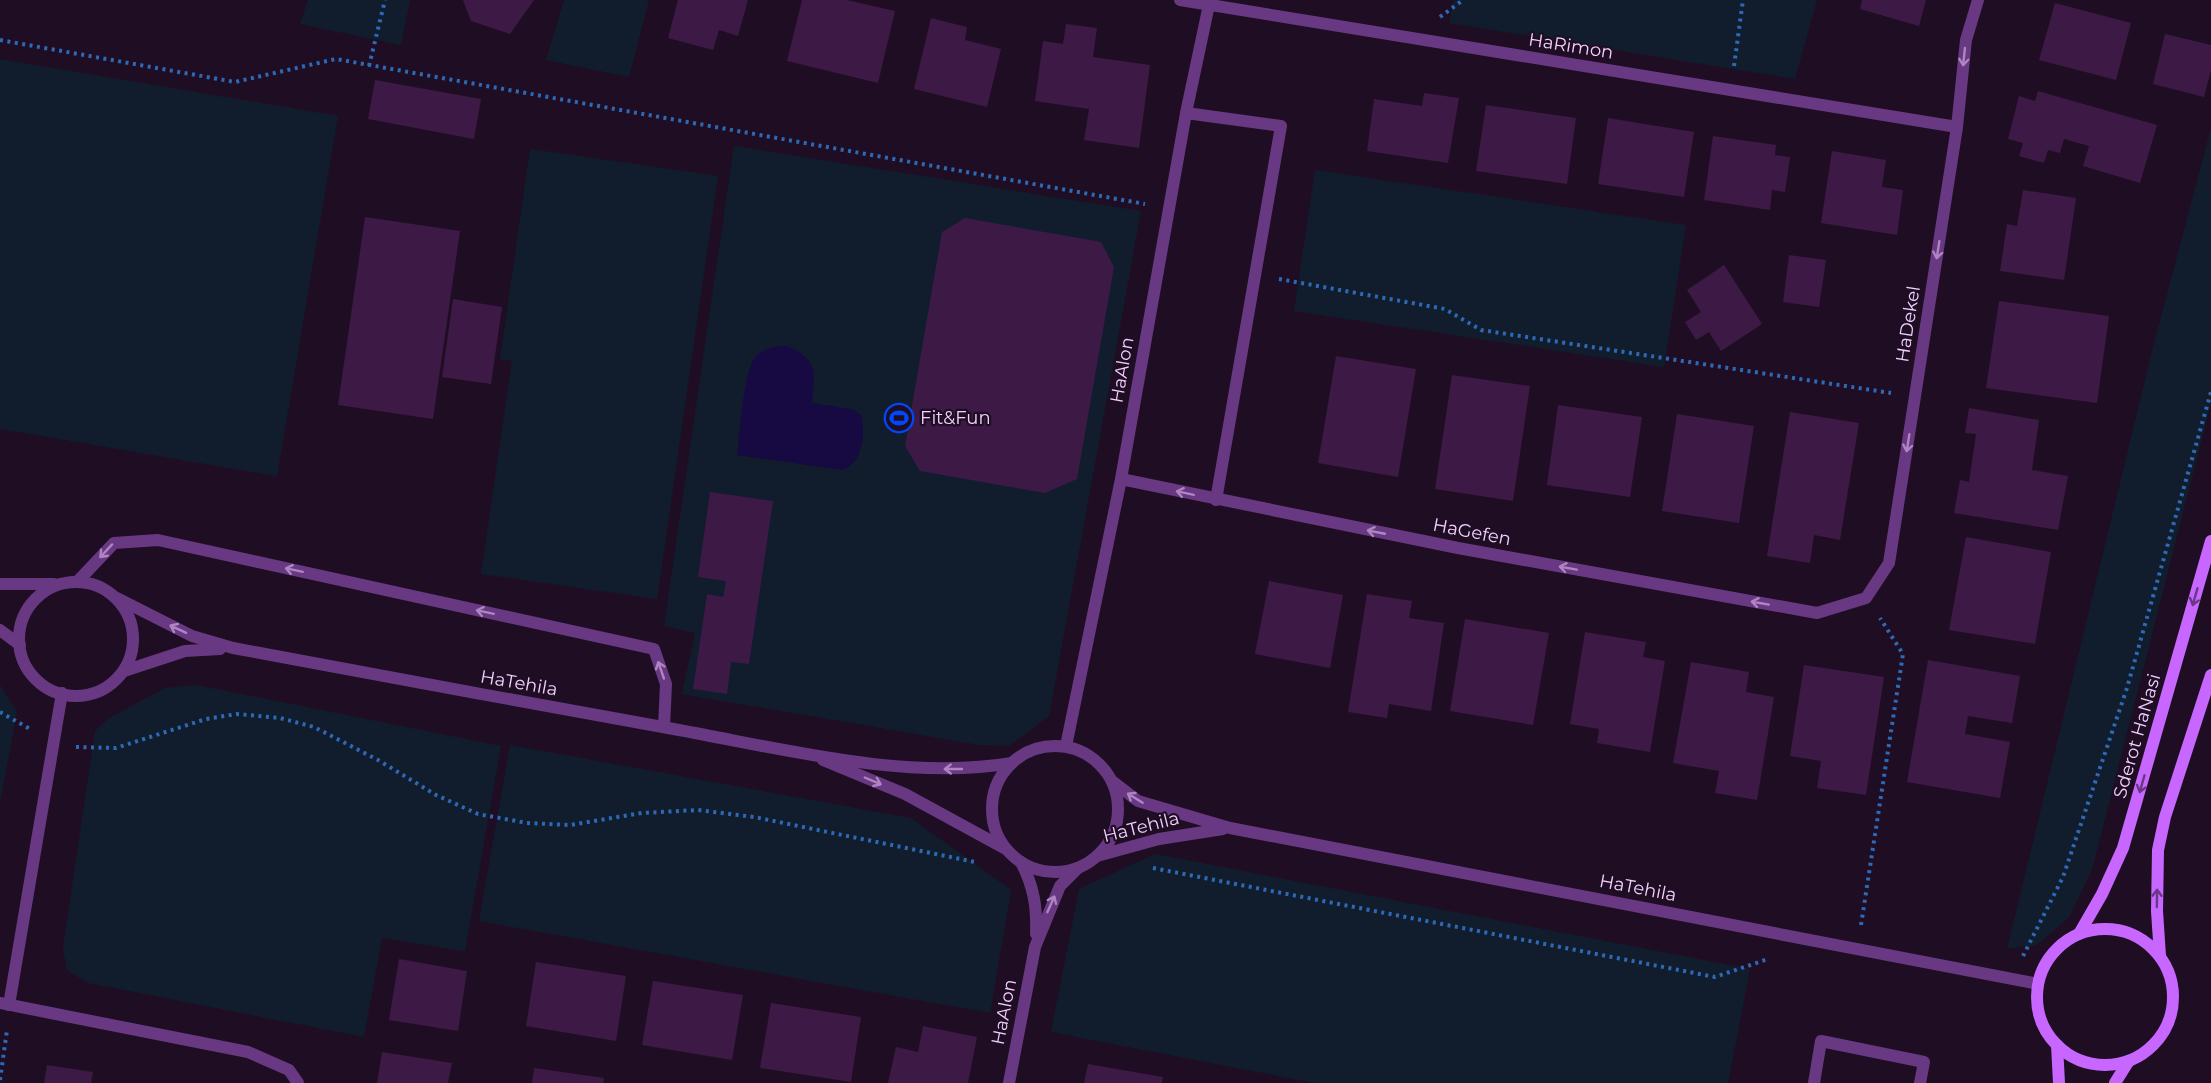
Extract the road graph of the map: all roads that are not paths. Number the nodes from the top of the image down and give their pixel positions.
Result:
1 (1180, 0) edge
2 (1978, 0) edge
3 (1209, 3) edge
4 (1186, 113) junction
5 (1957, 127) junction
6 (1121, 479) junction
7 (1216, 500) junction
8 (2211, 541) edge
9 (78, 581) junction
10 (0, 584) edge
11 (58, 584) junction
12 (117, 598) junction
13 (1817, 613) joint
14 (0, 630) edge
15 (20, 645) junction
16 (233, 648) junction
17 (124, 671) junction
18 (2211, 675) edge
19 (62, 693) junction
20 (663, 727) junction
21 (1066, 746) junction
22 (799, 752) junction
23 (1012, 763) junction
24 (1112, 781) junction
25 (1230, 828) junction
26 (1007, 850) junction
27 (1096, 857) junction
28 (1021, 862) junction
29 (1078, 868) junction
30 (2079, 934) junction
31 (1035, 948) junction
32 (2160, 956) junction
33 (2038, 984) junction
34 (5, 1004) edge
35 (2057, 1046) junction
36 (2128, 1062) junction
37 (298, 1083) edge
38 (1009, 1083) edge
39 (1814, 1083) edge
40 (1920, 1083) edge
41 (2059, 1083) edge
42 (2115, 1083) edge

1 - 3 street, HaRimon
2 -> 5 street, HaDekel
3 - 4 street, HaAlon
3 - 5 street, HaRimon
4 - 6 street, HaAlon
4 - 7 street
5 -> 13 street, HaDekel
7 -> 6 street, HaGefen
6 - 21 street, HaAlon
13 -> 7 street, HaGefen
8 -> 30 main road, Sderot HaNasi
9 - 11 street
9 - 12 street
20 -> 9 street
10 - 11 street
11 - 15 street
16 -> 12 street, HaTehila
12 - 17 street
14 - 15 street
15 - 19 street
16 - 17 street, HaTehila
16 - 20 street, HaTehila
17 - 19 street
32 -> 18 main road
19 - 34 street
20 - 22 street, HaTehila
21 - 23 street
21 - 24 street
23 -> 22 street, HaTehila
22 -> 26 street, HaTehila
23 - 26 street
25 -> 24 street, HaTehila
24 - 27 street
25 - 27 street, HaTehila
25 - 33 street, HaTehila
26 - 28 street
27 - 29 street
28 - 29 street
28 - 31 street, HaAlon
31 -> 29 street, HaAlon
30 - 32 main road
30 - 33 main road
31 - 38 street, HaAlon
32 - 36 main road
33 - 35 main road
34 - 37 street
35 - 36 main road
35 - 41 main road
36 - 42 main road
39 - 40 street

